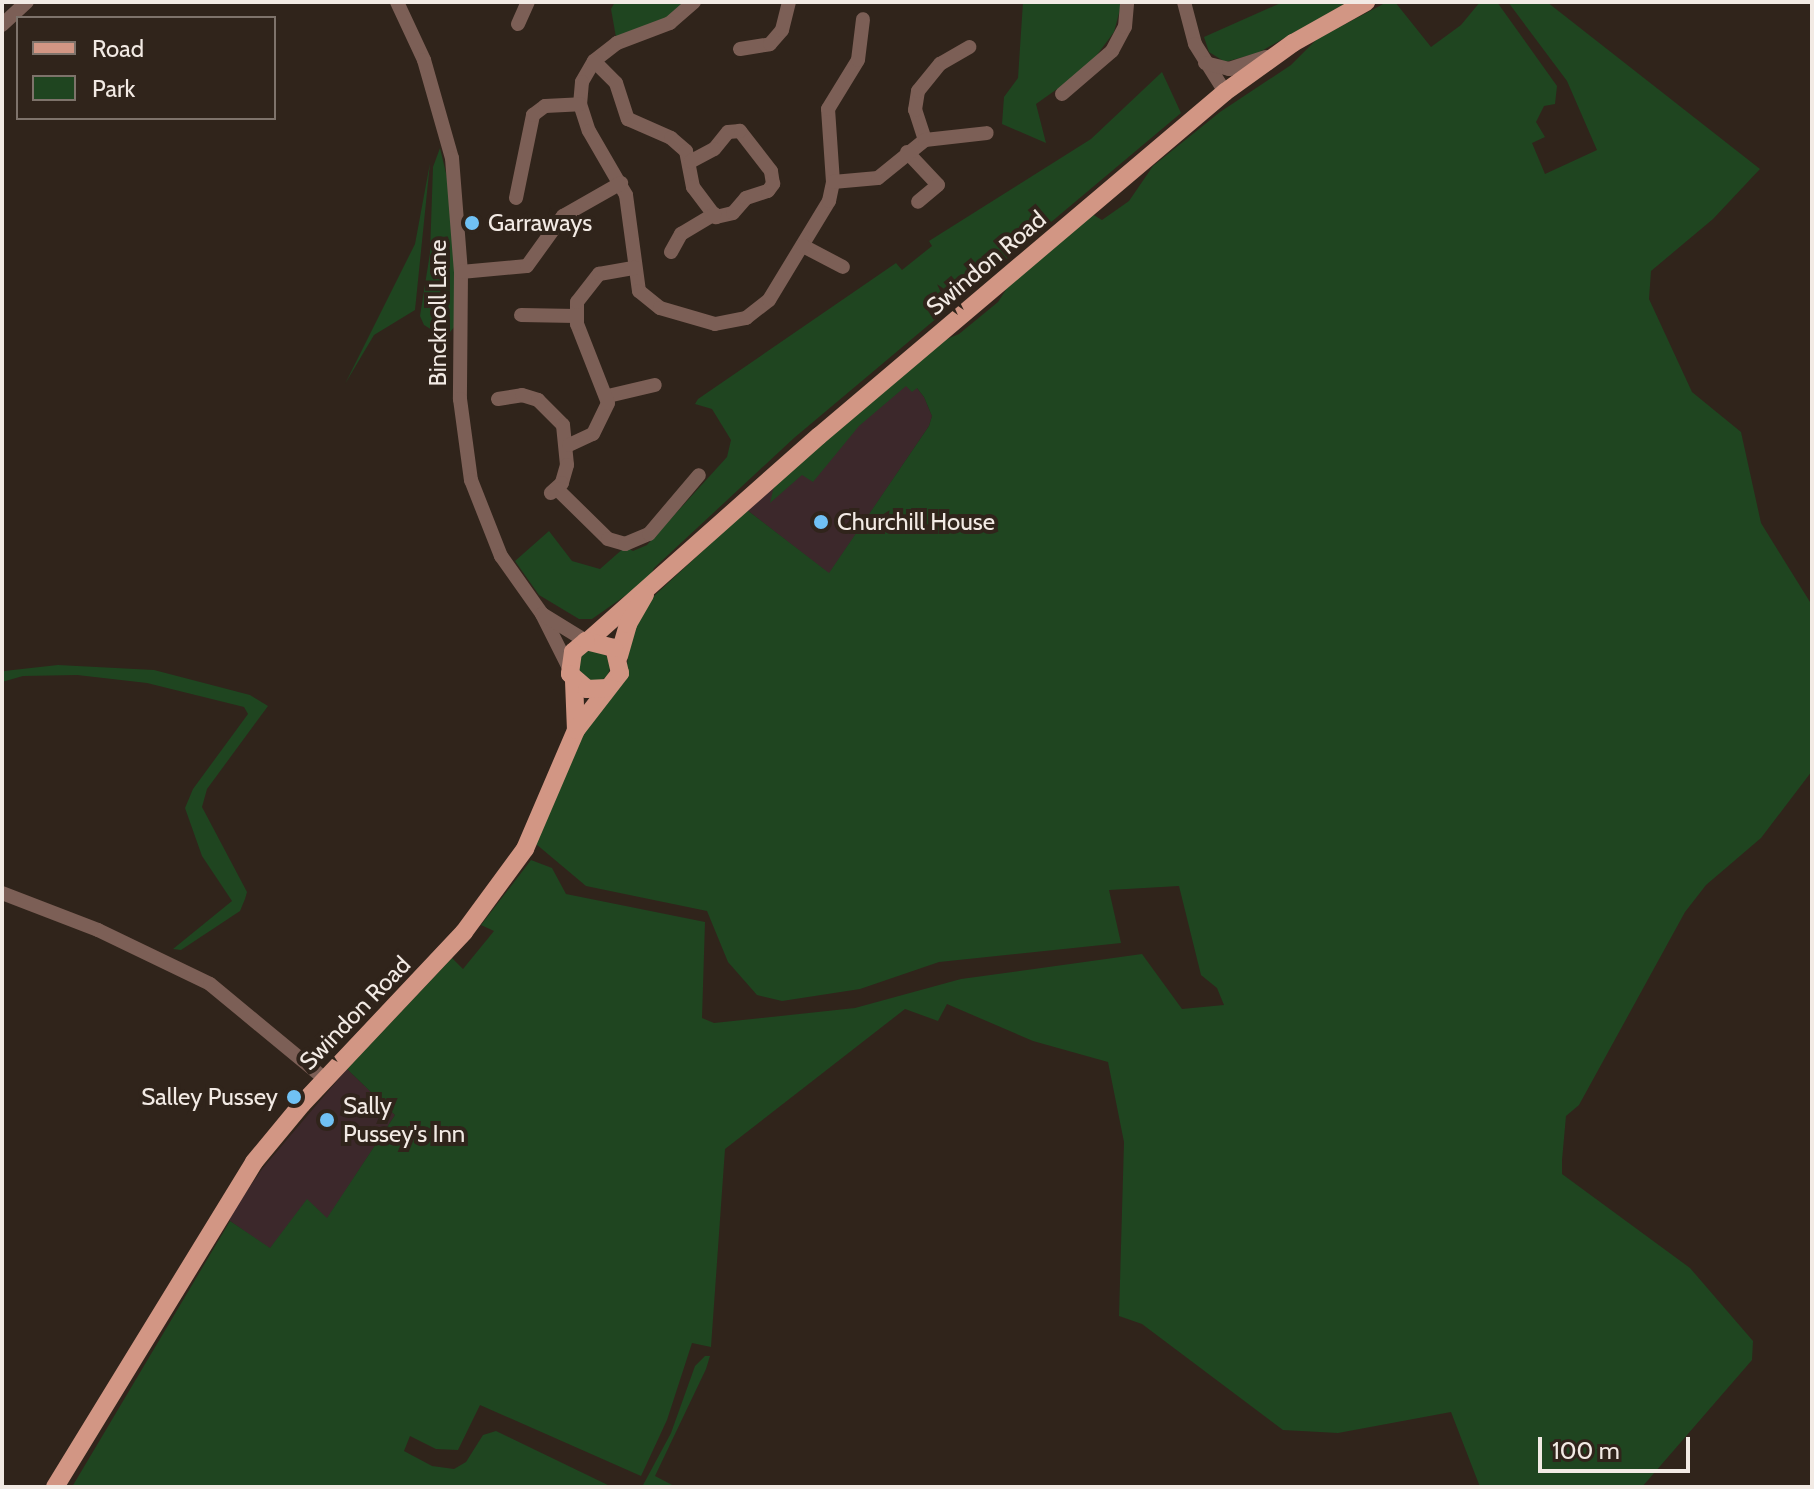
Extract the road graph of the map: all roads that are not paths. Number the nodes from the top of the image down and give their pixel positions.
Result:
1 (27, 2) edge
2 (397, 2) edge
3 (528, 2) edge
4 (694, 2) edge
5 (789, 2) edge
6 (1127, 2) edge
7 (1184, 2) edge
8 (1366, 2) edge
9 (863, 19) dead end
10 (518, 24) dead end
11 (2, 25) edge
12 (969, 47) dead end
13 (740, 49) dead end
14 (1279, 53) junction
15 (594, 61) junction
16 (1205, 63) junction
17 (1225, 92) junction
18 (1062, 94) dead end
19 (580, 104) junction
20 (987, 133) dead end
21 (925, 140) junction
22 (907, 152) junction
23 (691, 161) junction
24 (833, 182) junction
25 (621, 183) junction
26 (516, 198) dead end
27 (918, 202) dead end
28 (714, 214) junction
29 (803, 246) junction
30 (671, 252) dead end
31 (843, 267) dead end
32 (634, 268) junction
33 (461, 272) junction
34 (521, 315) dead end
35 (576, 316) junction
36 (655, 385) dead end
37 (608, 396) junction
38 (498, 399) dead end
39 (569, 445) junction
40 (699, 475) dead end
41 (654, 584) junction
42 (542, 614) junction
43 (588, 640) junction
44 (619, 656) junction
45 (571, 674) junction
46 (607, 688) junction
47 (576, 730) junction
48 (2, 893) edge
49 (325, 1079) junction
50 (55, 1487) edge

1 - 11 street
2 - 33 street, Bincknoll Lane
3 - 10 street
4 - 15 street
5 - 13 street
6 - 18 street
7 - 16 street
8 - 14 main road, Swindon Road
9 - 24 street
12 - 21 street
14 - 16 street
14 - 17 main road, Swindon Road
15 - 19 street
15 - 23 street
16 - 17 street
17 - 41 main road, Swindon Road
19 - 25 street
19 - 26 street
20 - 21 street
21 - 22 street
22 - 24 street
22 - 27 street
23 - 28 street
23 - 28 street
24 - 29 street
25 - 32 street
25 - 33 street
28 - 30 street
29 - 31 street
29 - 32 street
32 - 35 street
33 - 42 street, Bincknoll Lane
34 - 35 street
35 - 37 street
36 - 37 street
37 - 39 street
38 - 39 street
39 - 40 street
41 - 43 main road, Swindon Road
41 - 44 main road, Swindon Road
42 - 43 street, Bincknoll Lane
42 - 45 street, Bincknoll Lane
43 - 44 main road
43 - 45 main road
44 - 46 main road
45 - 46 main road
45 - 47 main road, Swindon Road
46 - 47 main road, Swindon Road
47 - 49 main road, Swindon Road
48 - 49 street
49 - 50 main road, Swindon Road

